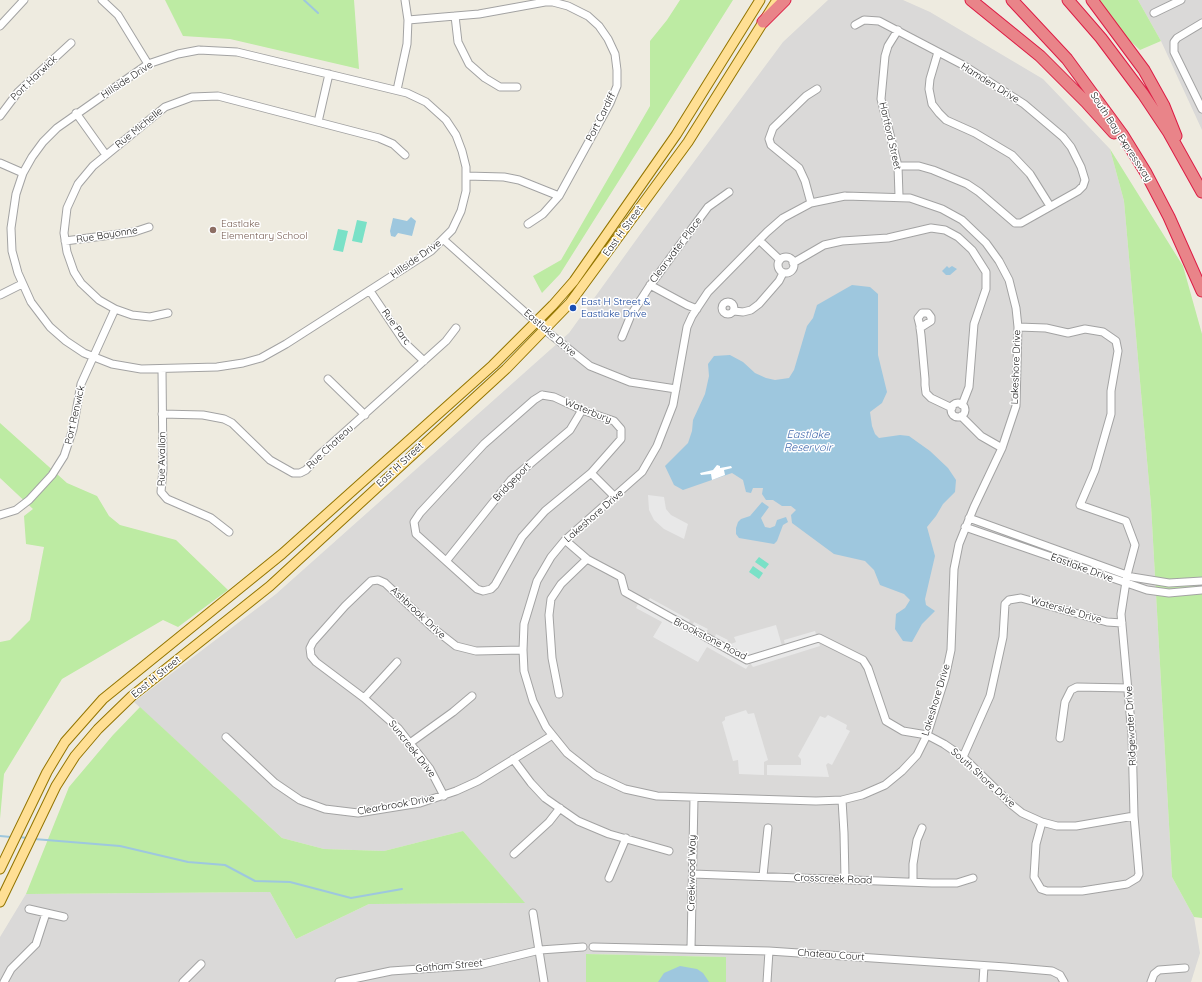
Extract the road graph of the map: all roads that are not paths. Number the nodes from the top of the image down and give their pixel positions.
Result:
1 (24, 0) edge
2 (102, 0) edge
3 (405, 0) edge
4 (760, 0) edge
5 (777, 0) edge
6 (785, 0) edge
7 (971, 0) edge
8 (1012, 0) edge
9 (1068, 0) edge
10 (1092, 0) edge
11 (1181, 0) edge
12 (1166, 3) edge
13 (1154, 13) dead end
14 (456, 16) junction
15 (408, 20) junction
16 (762, 22) junction
17 (1202, 24) edge
18 (855, 25) dead end
19 (0, 26) edge
20 (898, 30) junction
21 (71, 43) dead end
22 (938, 52) junction
23 (148, 64) junction
24 (329, 74) junction
25 (517, 87) dead end
26 (817, 89) dead end
27 (397, 90) junction
28 (1202, 109) edge
29 (76, 113) junction
30 (0, 116) edge
31 (318, 122) junction
32 (1181, 153) junction
33 (106, 155) junction
34 (405, 155) dead end
35 (0, 163) edge
36 (898, 166) junction
37 (23, 173) junction
38 (1146, 173) junction
39 (466, 176) junction
40 (729, 192) dead end
41 (1202, 192) edge
42 (559, 196) junction
43 (899, 196) junction
44 (811, 203) junction
45 (1050, 206) junction
46 (528, 224) dead end
47 (149, 227) dead end
48 (444, 240) junction
49 (760, 240) junction
50 (65, 241) junction
51 (780, 260) junction
52 (793, 263) junction
53 (783, 273) junction
54 (22, 284) junction
55 (650, 285) junction
56 (370, 291) junction
57 (1202, 292) edge
58 (0, 294) edge
59 (115, 309) junction
60 (697, 309) junction
61 (734, 311) dead end
62 (168, 313) dead end
63 (537, 322) junction
64 (1018, 327) junction
65 (456, 328) dead end
66 (920, 328) dead end
67 (545, 330) junction
68 (622, 337) dead end
69 (94, 357) junction
70 (424, 361) junction
71 (162, 369) junction
72 (328, 379) dead end
73 (676, 389) junction
74 (962, 405) junction
75 (952, 408) junction
76 (582, 410) junction
77 (162, 414) junction
78 (365, 415) junction
79 (961, 416) junction
80 (1002, 448) junction
81 (591, 474) junction
82 (615, 497) junction
83 (0, 515) edge
84 (969, 518) junction
85 (965, 527) junction
86 (229, 532) dead end
87 (565, 540) junction
88 (587, 559) junction
89 (447, 560) junction
90 (1127, 575) junction
91 (1202, 581) edge
92 (1125, 584) junction
93 (1202, 590) edge
94 (1122, 623) junction
95 (523, 650) junction
96 (316, 662) joint
97 (397, 662) dead end
98 (1129, 688) junction
99 (559, 694) dead end
100 (472, 696) dead end
101 (364, 698) junction
102 (927, 735) junction
103 (226, 736) dead end
104 (551, 736) junction
105 (1060, 738) dead end
106 (410, 743) junction
107 (963, 757) junction
108 (513, 759) junction
109 (444, 796) junction
110 (694, 798) junction
111 (842, 800) junction
112 (560, 808) junction
113 (1134, 816) junction
114 (1042, 822) junction
115 (768, 828) dead end
116 (922, 828) dead end
117 (626, 838) junction
118 (669, 852) dead end
119 (514, 854) dead end
120 (0, 869) edge
121 (693, 874) junction
122 (763, 876) junction
123 (609, 878) dead end
124 (973, 878) dead end
125 (845, 879) junction
126 (913, 882) junction
127 (0, 902) edge
128 (29, 909) dead end
129 (46, 913) junction
130 (533, 913) dead end
131 (64, 917) dead end
132 (583, 947) dead end
133 (593, 947) dead end
134 (691, 948) junction
135 (540, 950) junction
136 (769, 951) junction
137 (201, 964) dead end
138 (984, 966) junction
139 (1185, 968) dead end
140 (4, 982) edge
141 (183, 982) edge
142 (339, 982) edge
143 (544, 982) edge
144 (767, 982) edge
145 (984, 982) edge
146 (1064, 982) edge
147 (1151, 982) edge

1 - 19 street
2 - 23 street
3 - 15 street
4 - 63 main road, East H Street
5 - 16 main road, East H Street
6 - 16 highway
7 - 38 highway
8 - 38 highway, South Bay Expressway
9 - 32 highway
10 - 32 highway
11 - 12 street
12 - 13 street
14 - 15 street, Port Cardiff
14 - 25 street
14 - 42 street, Port Cardiff
15 - 27 street
16 - 67 main road, East H Street
17 - 28 street
18 - 20 street, Hamden Drive
20 - 22 street, Hamden Drive
20 - 36 street, Hartford Street
21 - 30 street, Port Harwick
22 - 45 street
22 - 45 street, Hamden Drive
23 - 24 street, Hillside Drive
23 - 29 street, Hillside Drive
24 - 27 street, Hillside Drive
24 - 31 street
26 - 44 street
27 - 39 street, Hillside Drive
29 - 33 street
29 - 37 street, Hillside Drive
31 - 33 street, Rue Michelle
31 - 34 street, Rue Michelle
32 - 41 highway
33 - 50 street, Rue Michelle
35 - 37 street
36 - 43 street, Hartford Street
36 - 45 street
37 - 54 street, Hillside Drive
38 - 57 highway, South Bay Expressway
39 - 42 street
39 - 48 street, Hillside Drive
40 - 55 street, Clearwater Place
42 - 46 street, Port Cardiff
43 - 44 street, Lakeshore Drive
43 - 64 street, Lakeshore Drive
44 - 49 street, Lakeshore Drive
47 - 50 street, Rue Bayonne
48 - 56 street, Hillside Drive
48 - 63 street, Eastlake Drive
49 - 51 street
49 - 60 street, Lakeshore Drive
50 - 59 street, Rue Michelle
51 - 52 street
51 - 53 street
52 - 53 street
52 - 74 street
53 - 61 street
54 - 58 street
54 - 69 street, Hillside Drive
55 - 60 street
55 - 68 street, Clearwater Place
56 - 70 street, Rue Parc
56 - 71 street, Hillside Drive
59 - 62 street, Rue Michelle
59 - 69 street, Port Renwick
60 - 73 street, Lakeshore Drive
63 - 67 street, Eastlake Drive
63 - 120 main road, East H Street
64 - 80 street, Lakeshore Drive
64 - 90 street, Ridgewater Drive
65 - 70 street, Rue Chateau
66 - 75 street
67 - 73 street, Eastlake Drive
67 - 127 main road, East H Street
69 - 71 street, Hillside Drive
69 - 83 street, Port Renwick
70 - 78 street, Rue Chateau
71 - 77 street, Rue Avallon
72 - 78 street
73 - 82 street, Lakeshore Drive
74 - 75 street
74 - 79 street
75 - 79 street
76 - 81 street, Waterbury
76 - 89 street, Bridgeport
76 - 89 street, Waterbury
77 - 78 street, Rue Chateau
77 - 86 street, Rue Avallon
79 - 80 street
80 - 84 street, Lakeshore Drive
81 - 82 street
81 - 89 street, Waterbury
82 - 87 street, Lakeshore Drive
84 - 85 street, Lakeshore Drive
84 - 90 street, Eastlake Drive
85 - 92 street, Eastlake Drive
85 - 102 street, Lakeshore Drive
87 - 88 street, Brookstone Road
87 - 95 street, Lakeshore Drive
88 - 99 street
88 - 102 street, Brookstone Road
90 - 91 street, Eastlake Drive
90 - 92 street, Ridgewater Drive
92 - 93 street, Eastlake Drive
92 - 94 street, Ridgewater Drive
94 - 98 street, Ridgewater Drive
94 - 107 street, Waterside Drive
95 - 96 street, Ashbrook Drive
95 - 104 street, Lakeshore Drive
96 - 101 street, Suncreek Drive
97 - 101 street
98 - 105 street
98 - 113 street, Ridgewater Drive
100 - 106 street
101 - 106 street, Suncreek Drive
102 - 107 street, South Shore Drive
102 - 111 street, Lakeshore Drive
103 - 109 street, Clearbrook Drive
104 - 108 street, Clearbrook Drive
104 - 110 street, Lakeshore Drive
106 - 109 street, Suncreek Drive
107 - 114 street, South Shore Drive
108 - 109 street, Clearbrook Drive
108 - 112 street
110 - 111 street, Lakeshore Drive
110 - 121 street, Creekwood Way
111 - 125 street
112 - 117 street
112 - 119 street
113 - 114 street, South Shore Drive
113 - 114 street, Ridgewater Drive
115 - 122 street
116 - 126 street
117 - 118 street
117 - 123 street
121 - 122 street, Crosscreek Road
121 - 134 street, Creekwood Way
122 - 125 street, Crosscreek Road
124 - 126 street, Crosscreek Road
125 - 126 street, Crosscreek Road
128 - 129 street
129 - 131 street
129 - 140 street
130 - 135 street
132 - 135 street, Gotham Street
133 - 134 street, Chateau Court
134 - 136 street, Chateau Court
135 - 142 street, Gotham Street
135 - 143 street
136 - 138 street, Chateau Court
136 - 144 street
137 - 141 street
138 - 145 street
138 - 146 street, Chateau Court
139 - 147 street

